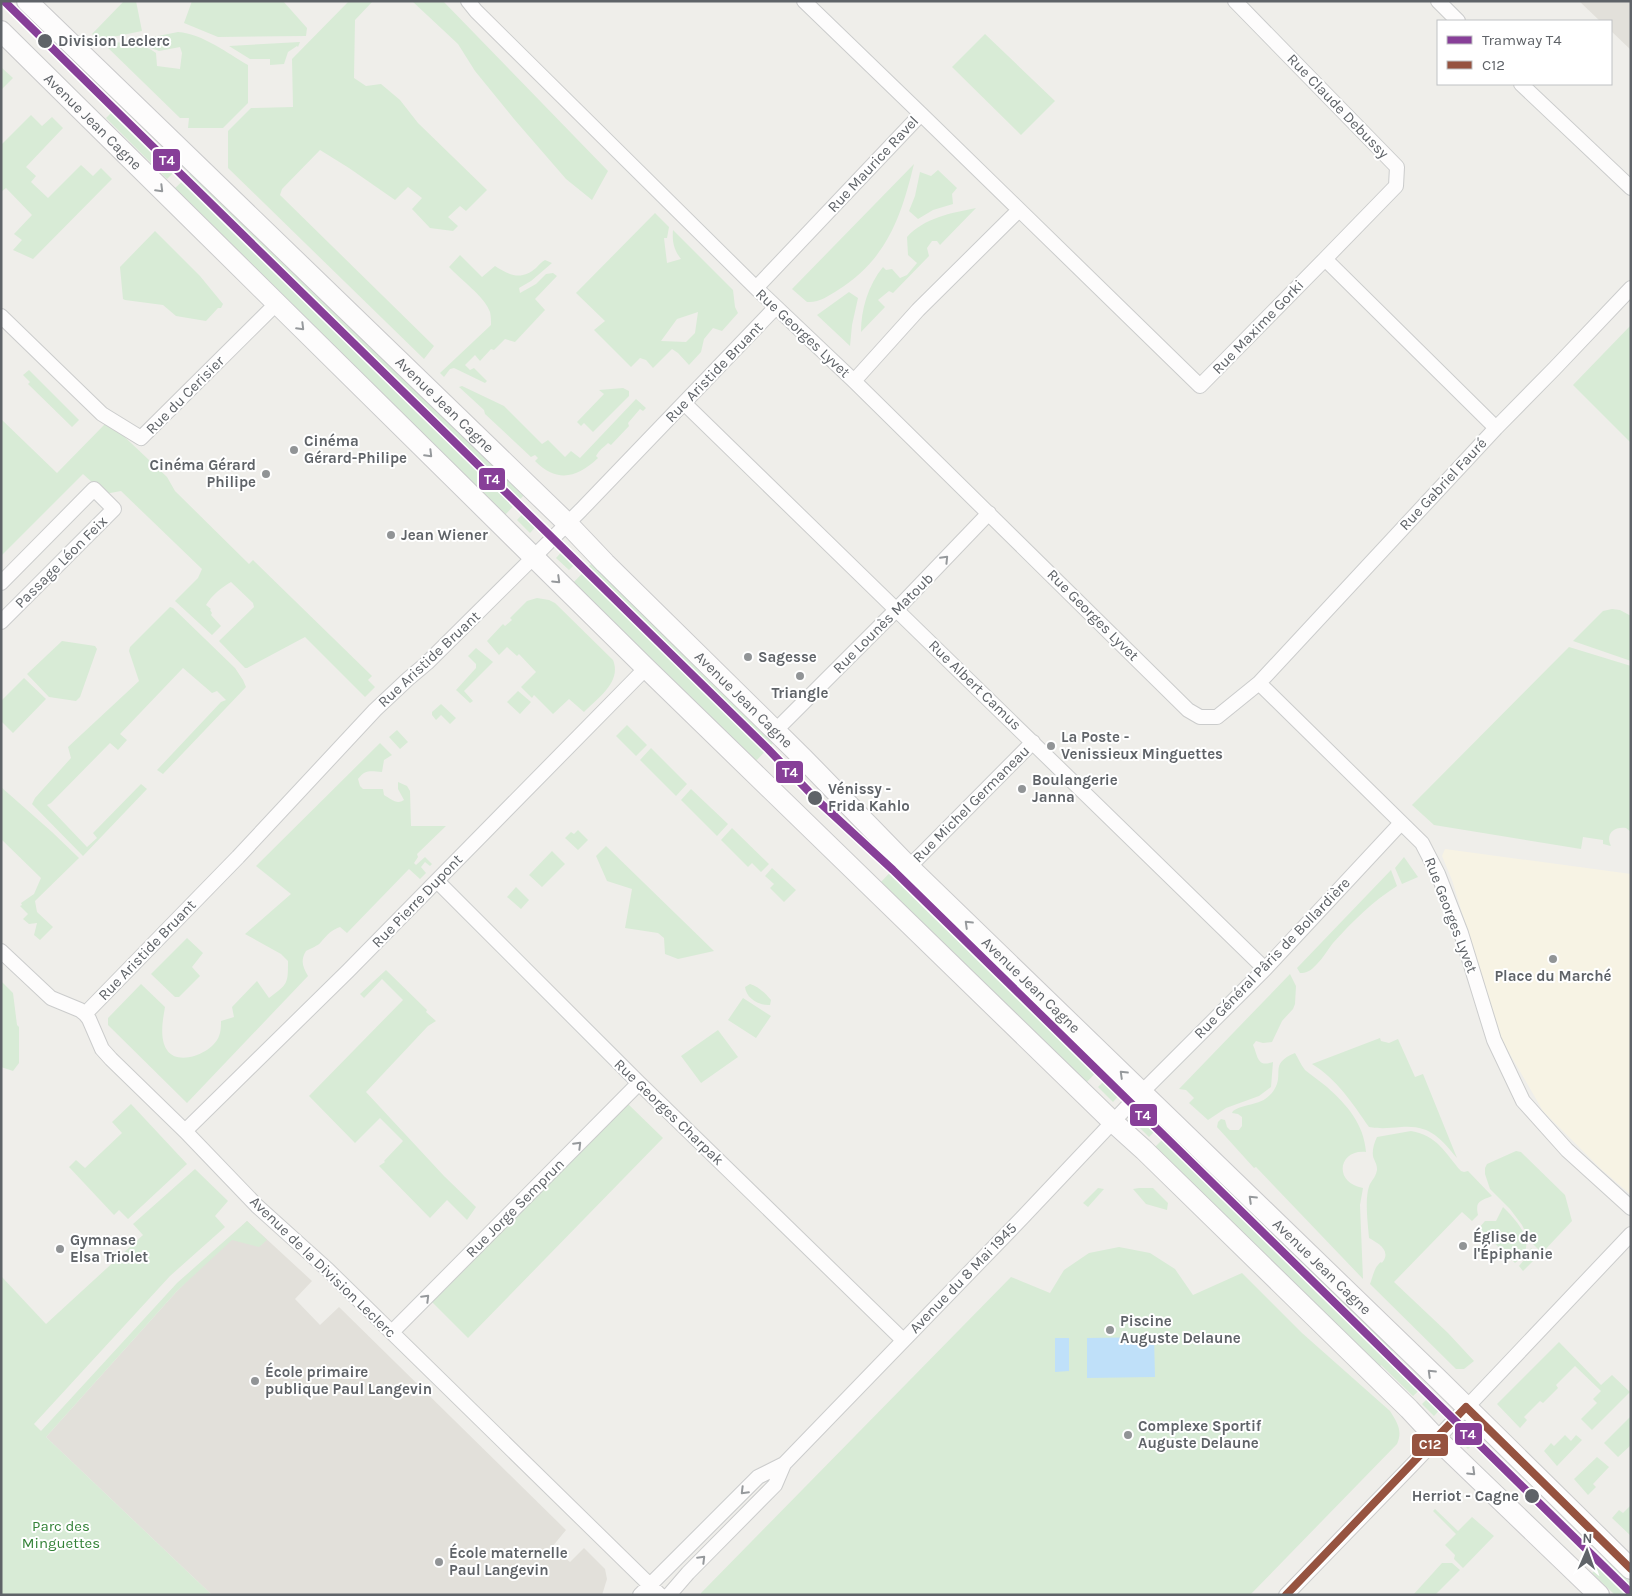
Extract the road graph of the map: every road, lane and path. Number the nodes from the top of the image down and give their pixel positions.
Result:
1 (27, 1) edge
2 (468, 1) edge
3 (804, 1) edge
4 (1235, 1) edge
5 (1438, 1) edge
6 (1457, 20) edge
7 (1, 31) edge
8 (1523, 85) edge
9 (921, 114) junction
10 (1631, 188) edge
11 (1019, 210) junction
12 (1324, 259) junction
13 (756, 288) junction
14 (1631, 288) edge
15 (276, 304) junction
16 (776, 307) junction
17 (1, 316) edge
18 (854, 381) junction
19 (684, 403) junction
20 (1496, 428) junction
21 (989, 513) junction
22 (567, 523) junction
23 (534, 557) junction
24 (1, 583) edge
25 (897, 609) junction
26 (1, 622) edge
27 (646, 668) junction
28 (1259, 683) junction
29 (775, 731) junction
30 (1033, 742) junction
31 (1401, 823) junction
32 (909, 866) junction
33 (437, 881) junction
34 (1, 951) edge
35 (1265, 969) junction
36 (85, 1014) junction
37 (639, 1083) junction
38 (1142, 1092) junction
39 (1113, 1122) junction
40 (186, 1131) junction
41 (1631, 1208) edge
42 (1631, 1234) edge
43 (392, 1332) junction
44 (903, 1340) junction
45 (1466, 1407) junction
46 (1437, 1438) junction
47 (784, 1464) junction
48 (1631, 1569) edge
49 (645, 1590) edge
50 (660, 1595) edge
51 (669, 1595) edge
52 (1286, 1595) edge
53 (1599, 1595) edge

1 - 22 street, Avenue Jean Cagne
2 - 13 street, Rue Georges Lyvet
3 - 9 street, Rue Maurice Ravel
4 - 12 street, Rue Claude Debussy
5 - 6 street
7 -> 15 street, Avenue Jean Cagne
8 - 10 street
9 - 11 street, Rue Maxime Gorki
9 - 13 street, Rue Maurice Ravel
11 - 12 street, Rue Maxime Gorki
11 - 18 street
12 - 20 street
13 - 16 street, Rue Georges Lyvet
14 - 20 street, Rue Gabriel Fauré
15 - 17 street, Rue du Cerisier
15 -> 23 street, Avenue Jean Cagne
16 - 18 street, Rue Georges Lyvet
16 - 19 street, Rue Aristide Bruant
18 - 21 street, Rue Georges Lyvet
19 - 22 street, Rue Aristide Bruant
19 - 25 street, Rue Albert Camus
20 - 28 street, Rue Gabriel Fauré
25 -> 21 street, Rue Lounès Matoub
21 - 28 street, Rue Georges Lyvet
22 - 23 street, Rue Aristide Bruant
22 - 29 street, Avenue Jean Cagne
23 -> 27 street, Avenue Jean Cagne
23 - 36 street, Rue Aristide Bruant
24 - 26 street, Passage Léon Feix
25 - 29 street, Rue Lounès Matoub
25 - 30 street, Rue Albert Camus
27 - 33 street, Rue Pierre Dupont
27 - 39 street, Avenue Jean Cagne
28 - 31 street, Rue Georges Lyvet
29 - 32 street, Avenue Jean Cagne
30 - 32 street, Rue Michel Germaneau
30 - 35 street, Rue Albert Camus
31 - 35 street, Rue Général Pâris de Bollardière
31 - 41 street, Rue Georges Lyvet
38 -> 32 street, Avenue Jean Cagne
33 - 37 street, Rue Georges Charpak
33 - 40 street, Rue Pierre Dupont
34 - 36 street
35 - 38 street, Rue Général Pâris de Bollardière
36 - 40 street, Avenue de la Division Leclerc
43 -> 37 street, Rue Jorge Semprun
37 - 44 street, Rue Georges Charpak
38 - 39 street, Avenue du 8 Mai 1945
45 -> 38 street, Avenue Jean Cagne
39 - 44 street, Avenue du 8 Mai 1945
39 - 46 street, Avenue Jean Cagne
40 - 43 street, Avenue de la Division Leclerc
42 - 45 street
43 - 49 street, Avenue de la Division Leclerc
44 - 47 street, Avenue du 8 Mai 1945
45 - 46 street
45 - 48 street, Avenue Jean Cagne
46 - 52 street
46 -> 53 street, Avenue Jean Cagne
47 -> 49 street, Avenue du 8 Mai 1945
51 -> 47 street, Avenue du 8 Mai 1945
49 - 50 street, Avenue de la Division Leclerc

